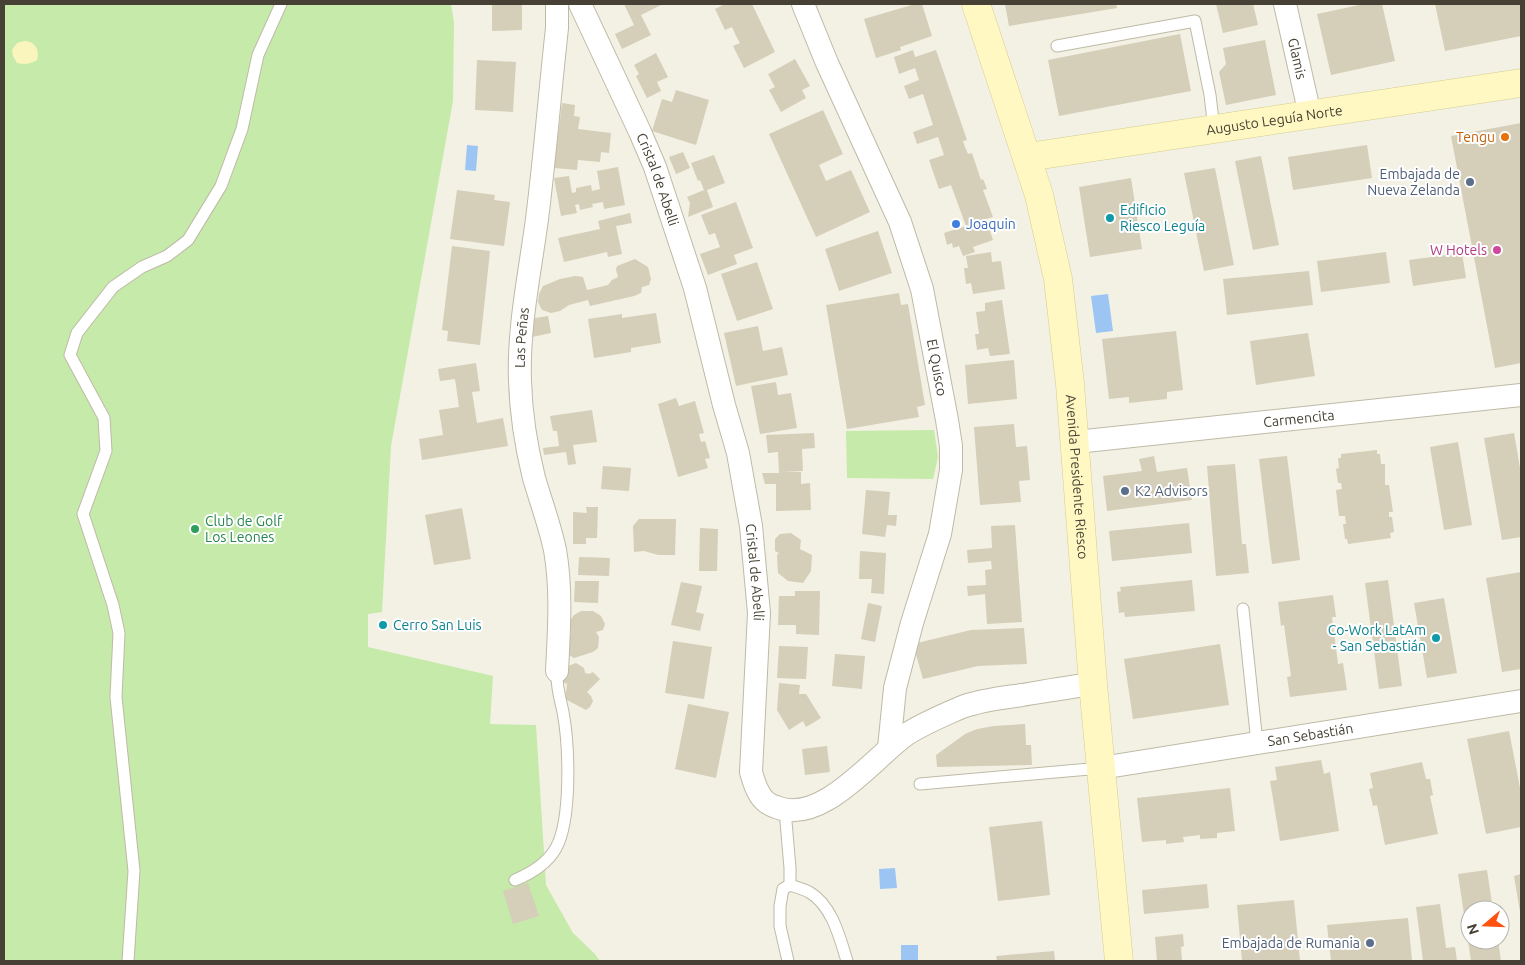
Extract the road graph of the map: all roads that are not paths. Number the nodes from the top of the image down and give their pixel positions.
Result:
1 (281, 4) edge
2 (557, 4) edge
3 (580, 4) edge
4 (803, 4) edge
5 (976, 4) edge
6 (1285, 4) edge
7 (1057, 46) dead end
8 (1521, 83) edge
9 (1310, 115) junction
10 (1214, 129) junction
11 (1028, 157) junction
12 (1521, 394) edge
13 (1076, 442) junction
14 (1243, 609) dead end
15 (557, 671) joint
16 (1093, 684) junction
17 (1521, 701) edge
18 (1257, 743) junction
19 (889, 748) junction
20 (1101, 768) junction
21 (920, 784) dead end
22 (784, 810) junction
23 (515, 880) dead end
24 (790, 885) junction
25 (128, 961) edge
26 (788, 961) edge
27 (847, 961) edge
28 (1119, 961) edge

1 - 25 lane
2 - 15 street, Las Peñas
3 - 22 street, Cristal de Abelli
4 - 19 street, El Quisco
5 - 11 main road, Avenida Presidente Riesco
6 - 9 street, Glamis
7 - 10 lane
8 - 9 main road, Augusto Leguía Norte
9 - 10 main road, Augusto Leguía Norte
10 - 11 main road, Augusto Leguía Norte
11 - 13 main road, Avenida Presidente Riesco
12 - 13 street, Carmencita
13 - 16 main road, Avenida Presidente Riesco
14 - 18 lane
15 - 23 lane
16 - 19 street
16 - 20 main road, Avenida Presidente Riesco
17 - 18 street, San Sebastián
18 - 20 street, San Sebastián
19 - 22 street
20 - 21 lane
20 - 28 main road, Avenida Presidente Riesco
22 - 24 lane
24 - 26 lane
24 - 27 lane

